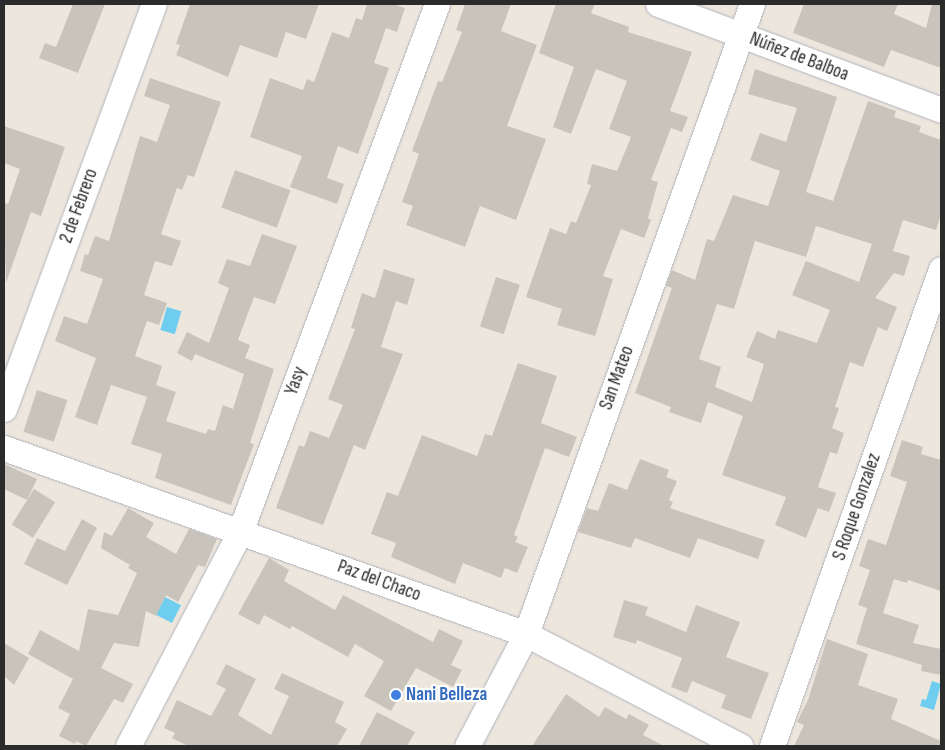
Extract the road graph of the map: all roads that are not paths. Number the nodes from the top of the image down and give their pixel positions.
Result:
1 (154, 4) edge
2 (437, 4) edge
3 (658, 4) edge
4 (752, 4) edge
5 (741, 35) junction
6 (941, 110) edge
7 (941, 269) edge
8 (4, 409) edge
9 (4, 448) edge
10 (240, 532) junction
11 (526, 634) junction
12 (128, 746) edge
13 (467, 746) edge
14 (740, 746) edge
15 (772, 746) edge

1 - 8 street, 2 de Febrero
2 - 10 street, Yasy
3 - 5 street, Núñez de Balboa
4 - 5 street, San Mateo
5 - 6 street, Núñez de Balboa
5 - 11 street, San Mateo
7 - 15 street, S Roque Gonzalez
9 - 10 street, Paz del Chaco
10 - 11 street, Paz del Chaco
10 - 12 street, Yasy
11 - 13 street, San Mateo
11 - 14 street, Paz del Chaco

